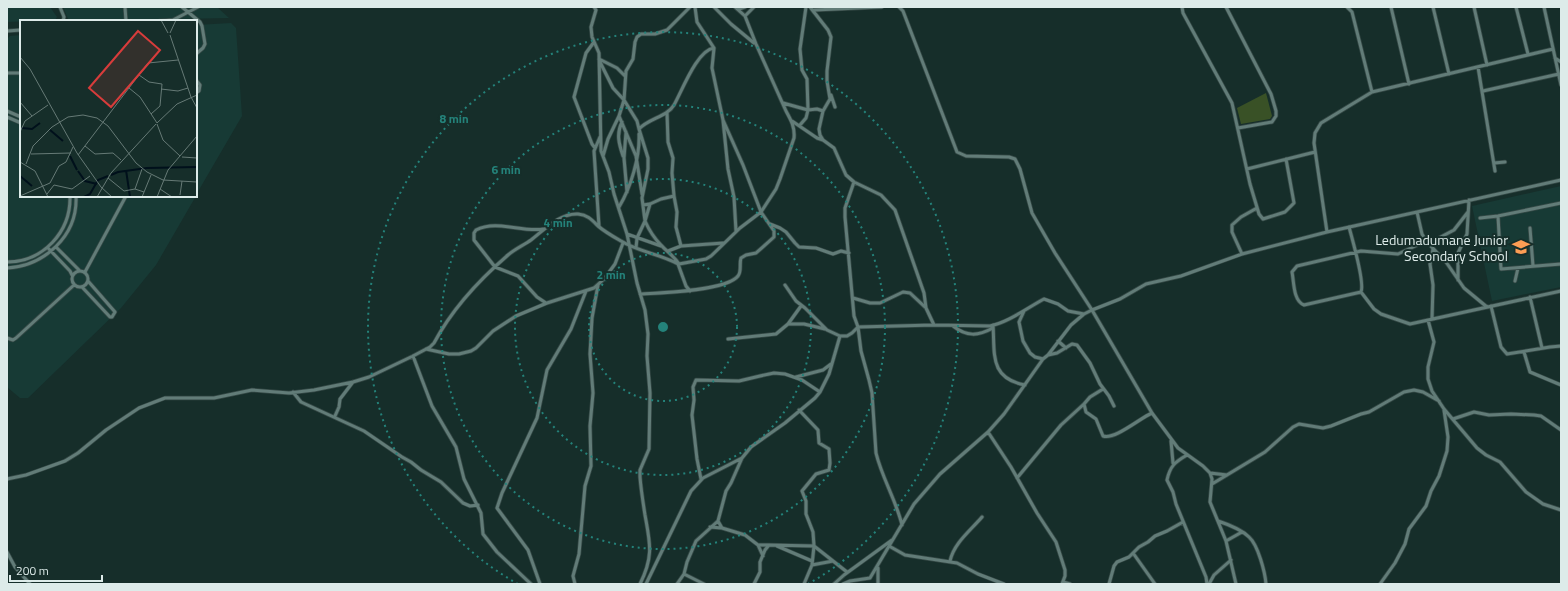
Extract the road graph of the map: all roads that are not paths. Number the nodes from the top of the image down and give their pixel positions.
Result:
1 (60, 7) edge
2 (125, 7) edge
3 (182, 7) edge
4 (198, 7) edge
5 (594, 7) edge
6 (690, 7) edge
7 (695, 7) edge
8 (714, 7) edge
9 (735, 7) edge
10 (745, 7) edge
11 (754, 7) edge
12 (806, 7) edge
13 (882, 7) edge
14 (899, 7) edge
15 (1182, 7) edge
16 (1226, 7) edge
17 (1347, 7) edge
18 (1391, 7) edge
19 (1433, 7) edge
20 (1474, 7) edge
21 (1516, 7) edge
22 (1544, 7) edge
23 (811, 8) edge
24 (739, 9) junction
25 (188, 12) junction
26 (745, 16) junction
27 (63, 20) edge
28 (126, 20) edge
29 (173, 20) edge
30 (197, 20) edge
31 (197, 20) edge
32 (20, 30) edge
33 (7, 31) edge
34 (594, 42) junction
35 (756, 44) junction
36 (714, 48) junction
37 (1553, 49) junction
38 (197, 53) edge
39 (1528, 54) junction
40 (1555, 58) junction
41 (599, 59) junction
42 (1561, 62) edge
43 (1487, 65) junction
44 (1478, 67) junction
45 (7, 73) edge
46 (20, 73) edge
47 (1449, 74) junction
48 (1558, 74) junction
49 (625, 76) junction
50 (197, 81) edge
51 (1409, 84) junction
52 (1561, 85) edge
53 (1483, 91) junction
54 (1372, 92) junction
55 (197, 93) edge
56 (830, 95) junction
57 (624, 100) junction
58 (783, 103) junction
59 (835, 107) dead end
60 (808, 110) junction
61 (7, 111) edge
62 (823, 111) junction
63 (667, 112) junction
64 (619, 116) junction
65 (7, 117) edge
66 (20, 117) edge
67 (723, 120) junction
68 (622, 121) junction
69 (792, 121) junction
70 (20, 123) edge
71 (800, 125) junction
72 (1238, 128) junction
73 (639, 129) junction
74 (626, 130) junction
75 (601, 136) junction
76 (823, 140) junction
77 (595, 148) junction
78 (1315, 152) junction
79 (636, 156) junction
80 (603, 158) junction
81 (624, 158) junction
82 (1286, 159) junction
83 (1494, 162) junction
84 (1505, 162) dead end
85 (1247, 169) junction
86 (1495, 171) dead end
87 (1561, 180) edge
88 (854, 182) junction
89 (628, 192) junction
90 (674, 196) junction
91 (70, 197) edge
92 (76, 197) edge
93 (125, 197) edge
94 (642, 198) junction
95 (1469, 200) junction
96 (1561, 203) edge
97 (650, 204) junction
98 (643, 205) junction
99 (620, 207) junction
100 (1257, 208) junction
101 (761, 212) junction
102 (1417, 212) junction
103 (1468, 212) junction
104 (1498, 216) junction
105 (1480, 218) dead end
106 (645, 221) junction
107 (770, 224) junction
108 (599, 226) junction
109 (1349, 227) junction
110 (546, 228) junction
111 (1530, 228) dead end
112 (736, 232) junction
113 (1328, 232) junction
114 (627, 234) junction
115 (637, 238) junction
116 (1426, 241) junction
117 (53, 242) junction
118 (623, 243) junction
119 (724, 243) junction
120 (629, 245) junction
121 (661, 246) junction
122 (681, 246) junction
123 (57, 247) junction
124 (48, 248) junction
125 (636, 248) junction
126 (1434, 249) junction
127 (52, 251) junction
128 (668, 251) junction
129 (849, 253) junction
130 (1355, 253) junction
131 (1242, 254) junction
132 (7, 262) edge
133 (679, 264) junction
134 (1561, 264) edge
135 (1533, 266) junction
136 (495, 267) junction
137 (7, 268) edge
138 (1518, 268) junction
139 (79, 270) junction
140 (85, 272) junction
141 (72, 275) junction
142 (1458, 280) junction
143 (88, 281) junction
144 (1515, 281) dead end
145 (74, 285) junction
146 (598, 285) junction
147 (785, 285) dead end
148 (82, 287) junction
149 (586, 291) junction
150 (1561, 291) edge
151 (690, 292) junction
152 (1361, 292) junction
153 (640, 294) junction
154 (1530, 297) junction
155 (853, 298) junction
156 (546, 303) junction
157 (801, 306) junction
158 (1489, 306) junction
159 (926, 308) junction
160 (1024, 310) junction
161 (1092, 310) junction
162 (1084, 314) junction
163 (1430, 319) junction
164 (788, 324) junction
165 (934, 325) junction
166 (952, 326) junction
167 (858, 327) junction
168 (993, 327) junction
169 (827, 330) junction
170 (840, 336) junction
171 (7, 338) edge
172 (728, 339) dead end
173 (1058, 341) junction
174 (1561, 346) edge
175 (1066, 348) junction
176 (1542, 348) junction
177 (426, 349) junction
178 (1524, 352) junction
179 (1048, 355) junction
180 (414, 356) junction
181 (1043, 359) junction
182 (832, 363) junction
183 (796, 377) junction
184 (354, 382) junction
185 (1025, 385) junction
186 (1561, 385) edge
187 (1103, 389) junction
188 (293, 392) junction
189 (820, 392) junction
190 (1439, 401) junction
191 (1084, 404) junction
192 (1114, 406) dead end
193 (1444, 409) junction
194 (799, 410) junction
195 (1152, 413) junction
196 (335, 416) junction
197 (1453, 419) junction
198 (1561, 430) edge
199 (988, 432) junction
200 (1171, 441) junction
201 (1187, 456) junction
202 (742, 458) junction
203 (1174, 463) junction
204 (1210, 474) junction
205 (1227, 475) junction
206 (1017, 478) junction
207 (7, 479) edge
208 (701, 479) junction
209 (1212, 484) junction
210 (478, 505) junction
211 (1561, 510) edge
212 (982, 517) dead end
213 (1217, 520) junction
214 (718, 521) junction
215 (1183, 522) junction
216 (902, 526) junction
217 (710, 528) junction
218 (722, 528) junction
219 (1242, 532) junction
220 (894, 538) junction
221 (1226, 541) junction
222 (758, 545) junction
223 (769, 545) junction
224 (776, 546) junction
225 (814, 546) junction
226 (889, 546) junction
227 (7, 552) edge
228 (1133, 553) junction
229 (763, 556) junction
230 (1231, 560) junction
231 (833, 561) junction
232 (950, 561) junction
233 (812, 563) junction
234 (878, 566) junction
235 (848, 572) junction
236 (684, 574) junction
237 (1063, 583) edge
238 (30, 584) edge
239 (531, 584) edge
240 (540, 584) edge
241 (575, 584) edge
242 (640, 584) edge
243 (646, 584) edge
244 (677, 584) edge
245 (704, 584) edge
246 (754, 584) edge
247 (804, 584) edge
248 (834, 584) edge
249 (843, 584) edge
250 (878, 584) edge
251 (1004, 584) edge
252 (1070, 584) edge
253 (1109, 584) edge
254 (1155, 584) edge
255 (1208, 584) edge
256 (1236, 584) edge
257 (1266, 584) edge
258 (1380, 584) edge

1 - 27 street
2 - 28 street
3 - 25 street
4 - 25 street
5 - 34 street
6 - 49 street
7 - 36 street
8 - 35 street
9 - 24 street
10 - 24 street
11 - 26 street
12 - 60 street
13 - 23 street
14 - 161 street
15 - 72 street
16 - 72 street
17 - 54 street
18 - 51 street
19 - 47 street
20 - 43 street
21 - 39 street
22 - 37 street
23 - 56 street
24 - 26 street
25 - 29 street
25 - 30 street
26 - 35 street
31 - 38 street
32 - 33 street
34 - 41 street
34 - 77 street
35 - 58 street
36 - 63 street
36 - 67 street
37 - 39 street
37 - 40 street
39 - 43 street
40 - 42 street
40 - 48 street
41 - 49 street
41 - 57 street
41 - 75 street
43 - 44 street
44 - 47 street
44 - 53 street
45 - 46 street
47 - 51 street
48 - 52 street
48 - 53 street
49 - 57 street
50 - 55 street
51 - 54 street
53 - 83 street
54 - 78 street
56 - 59 street
56 - 62 street
57 - 64 street
57 - 73 street
58 - 60 street
58 - 69 street
60 - 62 street
60 - 71 street
61 - 66 street
62 - 76 street
63 - 73 street
63 - 90 street
64 - 68 street
64 - 80 street
65 - 70 street
67 - 101 street
67 - 112 street
68 - 74 street
68 - 81 street
69 - 71 street
69 - 101 street
71 - 76 street
72 - 85 street
73 - 79 street
73 - 94 street
74 - 79 street
74 - 81 street
75 - 77 street
75 - 80 street
76 - 88 street
77 - 108 street
78 - 82 street
78 - 113 street
79 - 89 street
79 - 94 street
80 - 99 street
81 - 89 street
82 - 85 street
82 - 100 street
83 - 84 street
83 - 86 street
85 - 100 street
87 - 95 street
88 - 129 street
88 - 159 street
89 - 99 street
90 - 97 street
90 - 122 street
91 - 117 street
92 - 123 street
93 - 140 street
94 - 98 street
95 - 102 street
95 - 103 street
96 - 104 street
97 - 98 street
97 - 106 street
98 - 106 street
99 - 114 street
100 - 131 street
101 - 107 street
101 - 112 street
102 - 109 street
102 - 116 street
103 - 116 street
103 - 142 street
104 - 105 street
104 - 138 street
106 - 115 street
106 - 121 street
107 - 129 street
107 - 151 street
108 - 110 street
108 - 118 street
109 - 113 street
109 - 130 street
110 - 136 street
110 - 136 street
111 - 135 street
112 - 119 street
113 - 131 street
114 - 115 street
114 - 120 street
115 - 121 street
115 - 125 street
116 - 126 street
116 - 130 street
117 - 123 street
117 - 124 street
118 - 120 street
118 - 146 street
119 - 122 street
119 - 133 street
120 - 125 street
120 - 153 street
121 - 128 street
122 - 128 street
123 - 127 street
123 - 139 street
124 - 127 street
124 - 132 street
125 - 133 street
126 - 142 street
126 - 163 street
127 - 137 street
127 - 141 street
128 - 133 street
129 - 155 street
130 - 152 street
130 - 152 street
131 - 161 street
133 - 151 street
134 - 135 street
135 - 138 street
136 - 156 street
136 - 177 street
138 - 144 street
139 - 140 street
139 - 141 street
140 - 143 street
141 - 145 street
142 - 158 street
143 - 148 street
143 - 148 street
145 - 148 street
145 - 171 street
146 - 149 street
146 - 241 street
147 - 157 street
149 - 156 street
149 - 240 street
150 - 154 street
151 - 153 street
152 - 163 street
153 - 242 street
154 - 158 street
154 - 176 street
155 - 159 street
155 - 167 street
156 - 177 street
157 - 164 street
157 - 169 street
158 - 163 street
158 - 178 street
159 - 165 street
160 - 162 street
160 - 168 street
160 - 181 street
161 - 162 street
161 - 195 street
162 - 173 street
163 - 190 street
164 - 169 street
164 - 172 street
165 - 166 street
165 - 167 street
166 - 168 street
166 - 168 street
167 - 170 street
167 - 216 street
168 - 185 street
169 - 170 street
170 - 182 street
173 - 175 street
173 - 179 street
174 - 176 street
175 - 179 street
175 - 187 street
176 - 178 street
177 - 180 street
178 - 186 street
179 - 181 street
180 - 184 street
180 - 210 street
181 - 185 street
182 - 183 street
182 - 189 street
183 - 189 street
183 - 208 street
184 - 188 street
184 - 196 street
185 - 199 street
187 - 191 street
187 - 192 street
188 - 196 street
188 - 207 street
189 - 194 street
190 - 193 street
190 - 205 street
191 - 195 street
191 - 206 street
193 - 197 street
193 - 258 street
194 - 202 street
194 - 225 street
195 - 200 street
196 - 210 street
197 - 198 street
197 - 211 street
199 - 206 street
199 - 216 street
200 - 201 street
200 - 203 street
201 - 203 street
201 - 204 street
202 - 208 street
202 - 214 street
203 - 215 street
204 - 205 street
204 - 209 street
205 - 209 street
206 - 237 street
208 - 243 street
209 - 213 street
210 - 239 street
212 - 232 street
213 - 219 street
213 - 221 street
214 - 217 street
214 - 218 street
215 - 228 street
215 - 255 street
216 - 220 street
217 - 218 street
217 - 236 street
218 - 222 street
219 - 221 street
219 - 257 street
220 - 226 street
220 - 235 street
221 - 230 street
222 - 223 street
222 - 229 street
223 - 224 street
223 - 229 street
224 - 225 street
224 - 233 street
225 - 231 street
225 - 233 street
226 - 232 street
226 - 234 street
227 - 238 street
228 - 253 street
228 - 254 street
229 - 246 street
230 - 255 street
230 - 256 street
231 - 233 street
231 - 235 street
232 - 251 street
233 - 247 street
234 - 249 street
234 - 250 street
235 - 248 street
236 - 244 street
236 - 245 street
237 - 252 street

